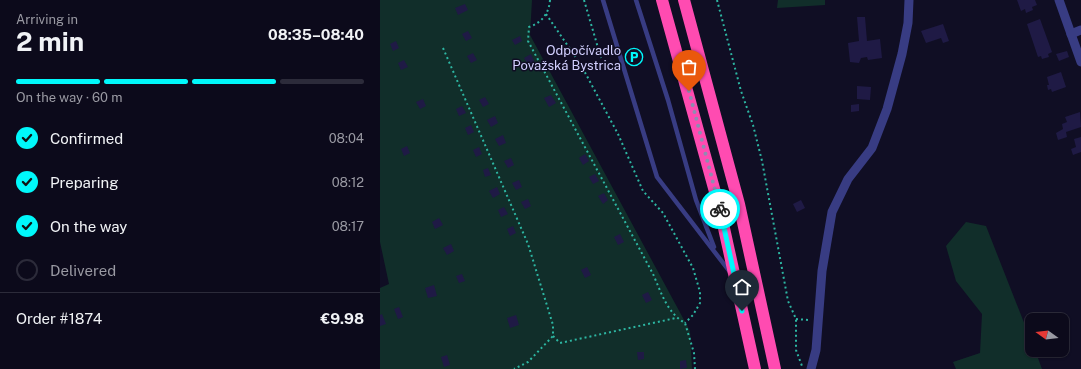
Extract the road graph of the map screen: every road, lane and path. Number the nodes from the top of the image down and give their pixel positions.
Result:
1 (550, 0) edge
2 (584, 0) edge
3 (604, 0) edge
4 (636, 0) edge
5 (662, 0) edge
6 (684, 0) edge
7 (717, 0) edge
8 (909, 0) edge
9 (1059, 0) edge
10 (546, 14) junction
11 (1081, 30) edge
12 (1071, 34) junction
13 (443, 48) dead end
14 (601, 58) dead end
15 (1081, 62) edge
16 (716, 252) junction
17 (736, 282) junction
18 (676, 318) junction
19 (685, 324) junction
20 (554, 336) junction
21 (514, 369) edge
22 (695, 369) edge
23 (755, 369) edge
24 (775, 369) edge
25 (803, 369) edge
26 (811, 369) edge

1 - 10 path
2 - 14 path
3 - 16 lane
4 - 16 lane
5 - 17 highway
6 - 24 highway
7 - 25 path
8 - 26 street
9 - 12 street
10 - 18 path
10 - 19 path
11 - 12 street
12 - 15 street
13 - 20 path
16 - 17 lane
17 - 23 highway
18 - 19 path
18 - 20 path
19 - 22 path
20 - 21 path

